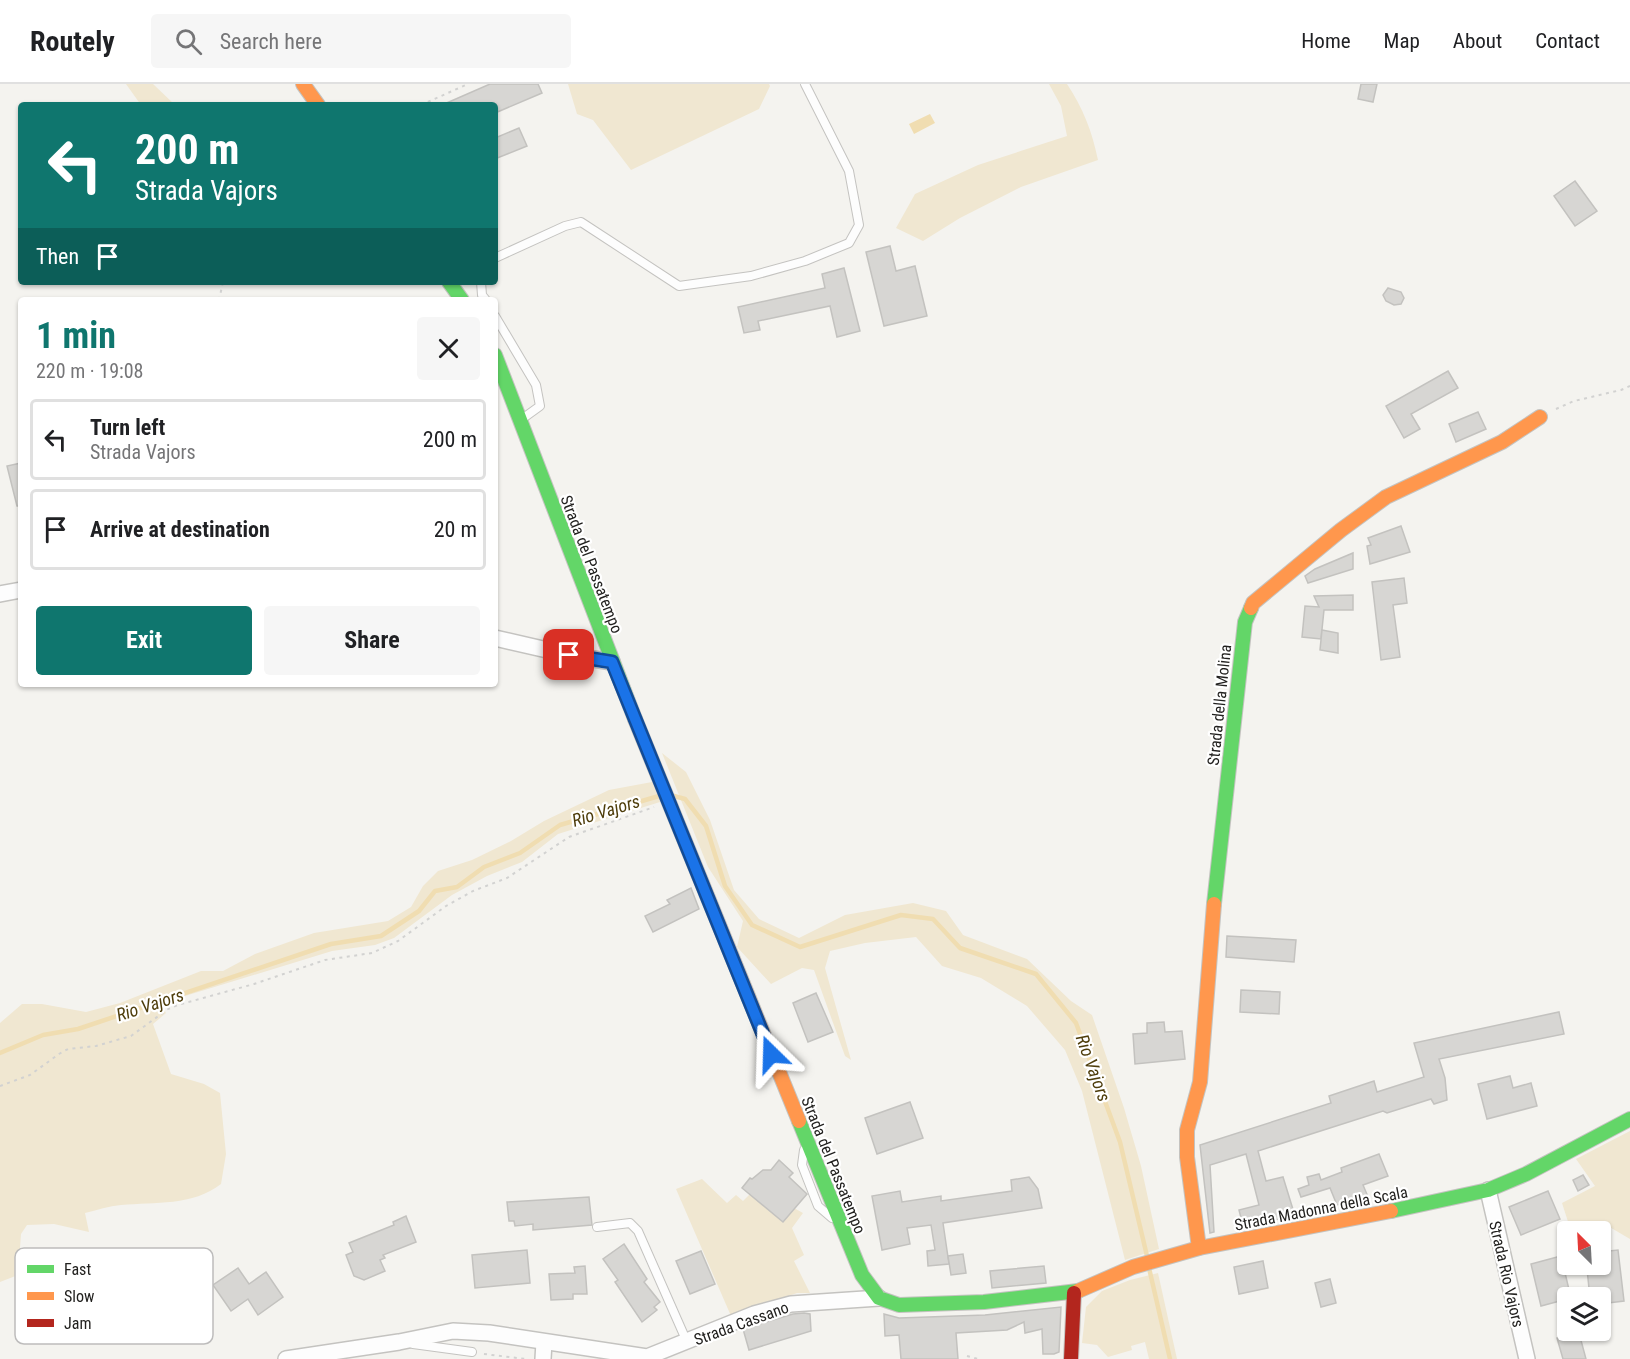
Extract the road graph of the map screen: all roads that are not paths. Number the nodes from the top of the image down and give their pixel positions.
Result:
1 (303, 84) edge
2 (805, 84) edge
3 (316, 102) edge
4 (498, 257) edge
5 (498, 321) edge
6 (498, 363) edge
7 (1540, 417) road end
8 (520, 420) junction
9 (18, 591) edge
10 (0, 594) edge
11 (498, 639) edge
12 (612, 662) junction
13 (1630, 1119) edge
14 (1488, 1190) junction
15 (597, 1227) dead end
16 (1199, 1248) junction
17 (1074, 1293) junction
18 (879, 1298) junction
19 (399, 1342) junction
20 (544, 1342) junction
21 (687, 1342) junction
22 (472, 1352) road end
23 (353, 1353) edge
24 (647, 1358) edge
25 (286, 1359) edge
26 (543, 1359) edge
27 (1071, 1359) edge
28 (1527, 1359) edge

1 - 3 street
2 - 4 lane
5 - 8 lane
6 - 8 street, Strada del Passatempo
7 - 16 street, Strada della Molina
8 - 12 street, Strada del Passatempo
9 - 10 street
11 - 12 street
12 - 18 street, Strada del Passatempo
13 - 14 street, Strada Madonna della Scala
14 - 16 street, Strada Madonna della Scala
14 - 28 street, Strada Rio Vajors
15 - 21 lane
16 - 17 street, Strada Madonna della Scala
17 - 18 street
17 - 27 street
18 - 21 street, Strada Cassano
19 - 20 street, Strada Cassano
19 - 22 lane
19 - 23 street, Strada Cassano
20 - 24 street, Strada Cassano
20 - 26 street
21 - 24 street, Strada Cassano
23 - 25 street, Strada Cassano

